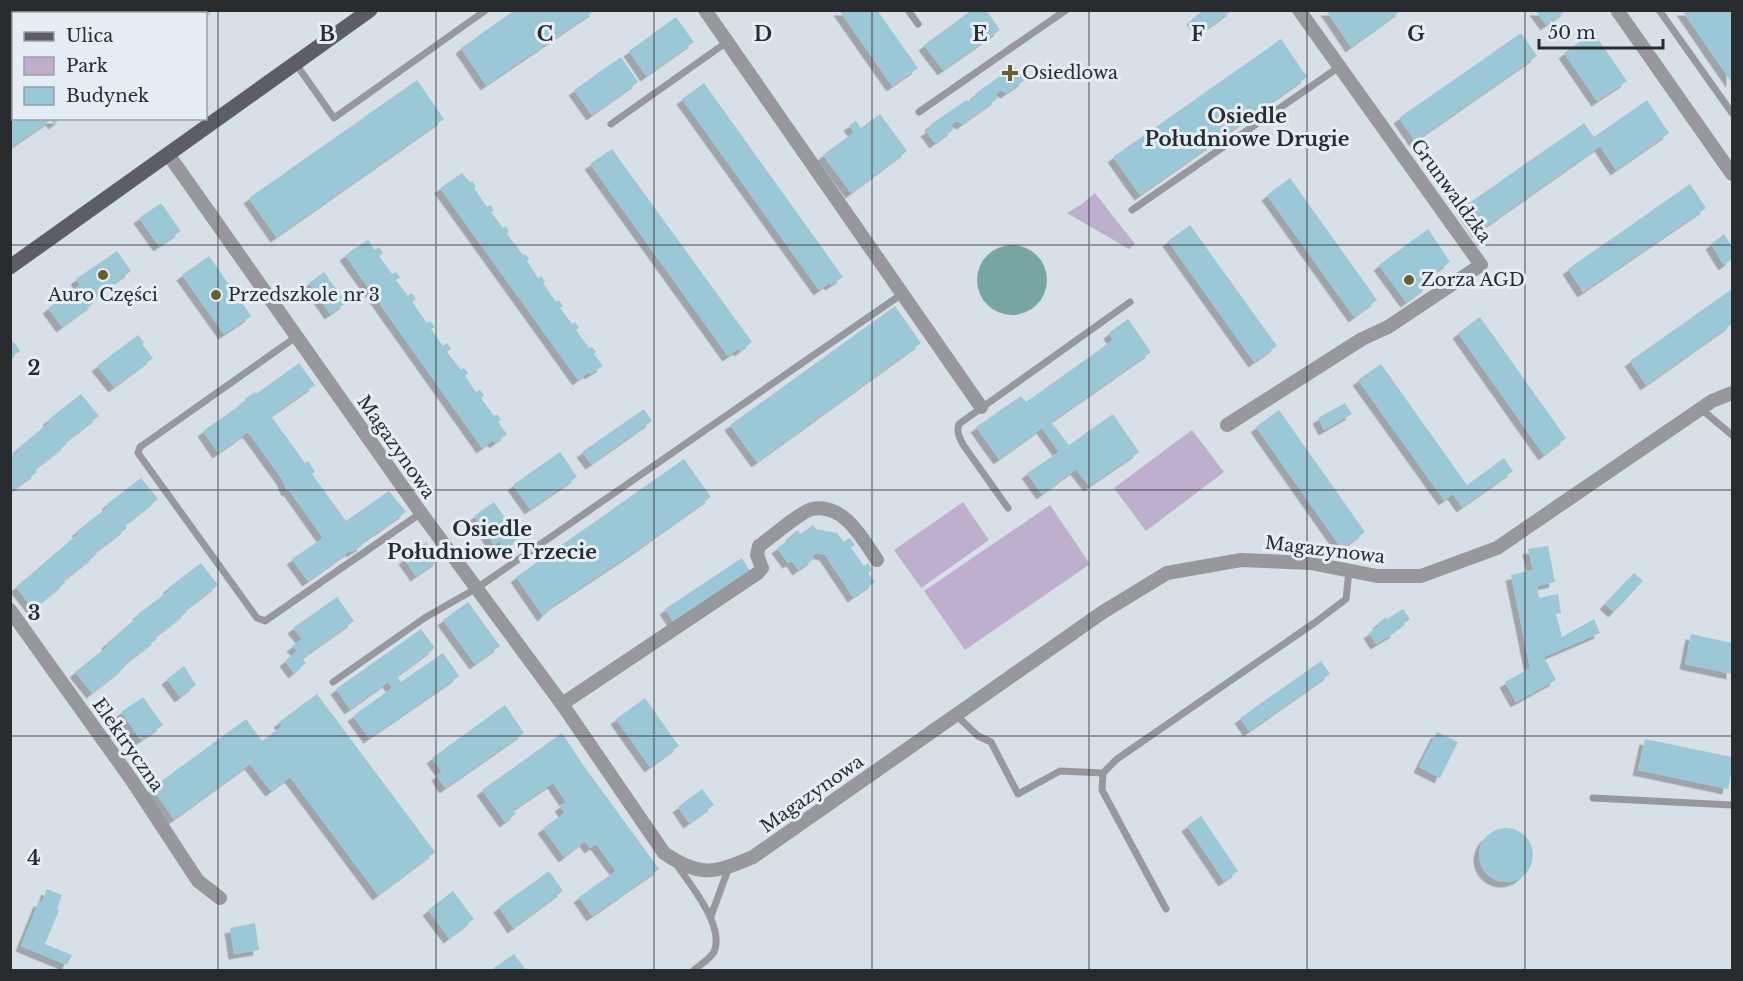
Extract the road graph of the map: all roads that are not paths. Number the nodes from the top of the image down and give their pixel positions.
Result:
1 (370, 10) edge
2 (486, 10) edge
3 (705, 10) edge
4 (908, 10) edge
5 (1066, 10) edge
6 (1299, 10) edge
7 (1617, 10) edge
8 (1659, 10) edge
9 (918, 24) dead end
10 (727, 42) junction
11 (295, 64) junction
12 (1339, 67) junction
13 (919, 112) dead end
14 (1732, 113) edge
15 (611, 124) dead end
16 (168, 154) junction
17 (1732, 174) edge
18 (1132, 210) dead end
19 (10, 267) edge
20 (902, 294) junction
21 (1130, 302) dead end
22 (296, 337) junction
23 (1732, 393) edge
24 (981, 407) junction
25 (1701, 409) junction
26 (1227, 425) dead end
27 (1732, 435) edge
28 (1008, 508) dead end
29 (421, 513) junction
30 (877, 560) dead end
31 (1349, 571) junction
32 (477, 588) junction
33 (10, 610) edge
34 (333, 682) dead end
35 (562, 704) junction
36 (956, 715) junction
37 (1103, 773) junction
38 (1593, 798) dead end
39 (1732, 805) edge
40 (674, 860) junction
41 (729, 867) junction
42 (220, 898) dead end
43 (1166, 909) dead end
44 (711, 916) junction
45 (694, 970) edge

1 - 11 main road
2 - 11 lane
3 - 10 street
4 - 9 lane
5 - 13 lane
6 - 12 street, Grunwaldzka
7 - 17 street
8 - 14 lane
10 - 15 lane
10 - 20 street
11 - 16 main road
12 - 18 lane
12 - 26 street, Grunwaldzka
16 - 19 main road
16 - 22 street, Magazynowa
20 - 24 street
20 - 32 lane
21 - 24 lane
22 - 29 street, Magazynowa
22 - 29 lane
23 - 25 street, Magazynowa
24 - 28 lane
25 - 27 lane
25 - 31 street, Magazynowa
29 - 32 street, Magazynowa
30 - 35 street
31 - 36 street, Magazynowa
31 - 37 lane
32 - 34 lane
32 - 35 street, Magazynowa
33 - 42 street, Elektryczna
35 - 40 street, Magazynowa
36 - 37 lane
36 - 41 street, Magazynowa
37 - 43 lane
38 - 39 lane
40 - 41 street, Magazynowa
40 - 44 lane
41 - 44 lane
44 - 45 lane

